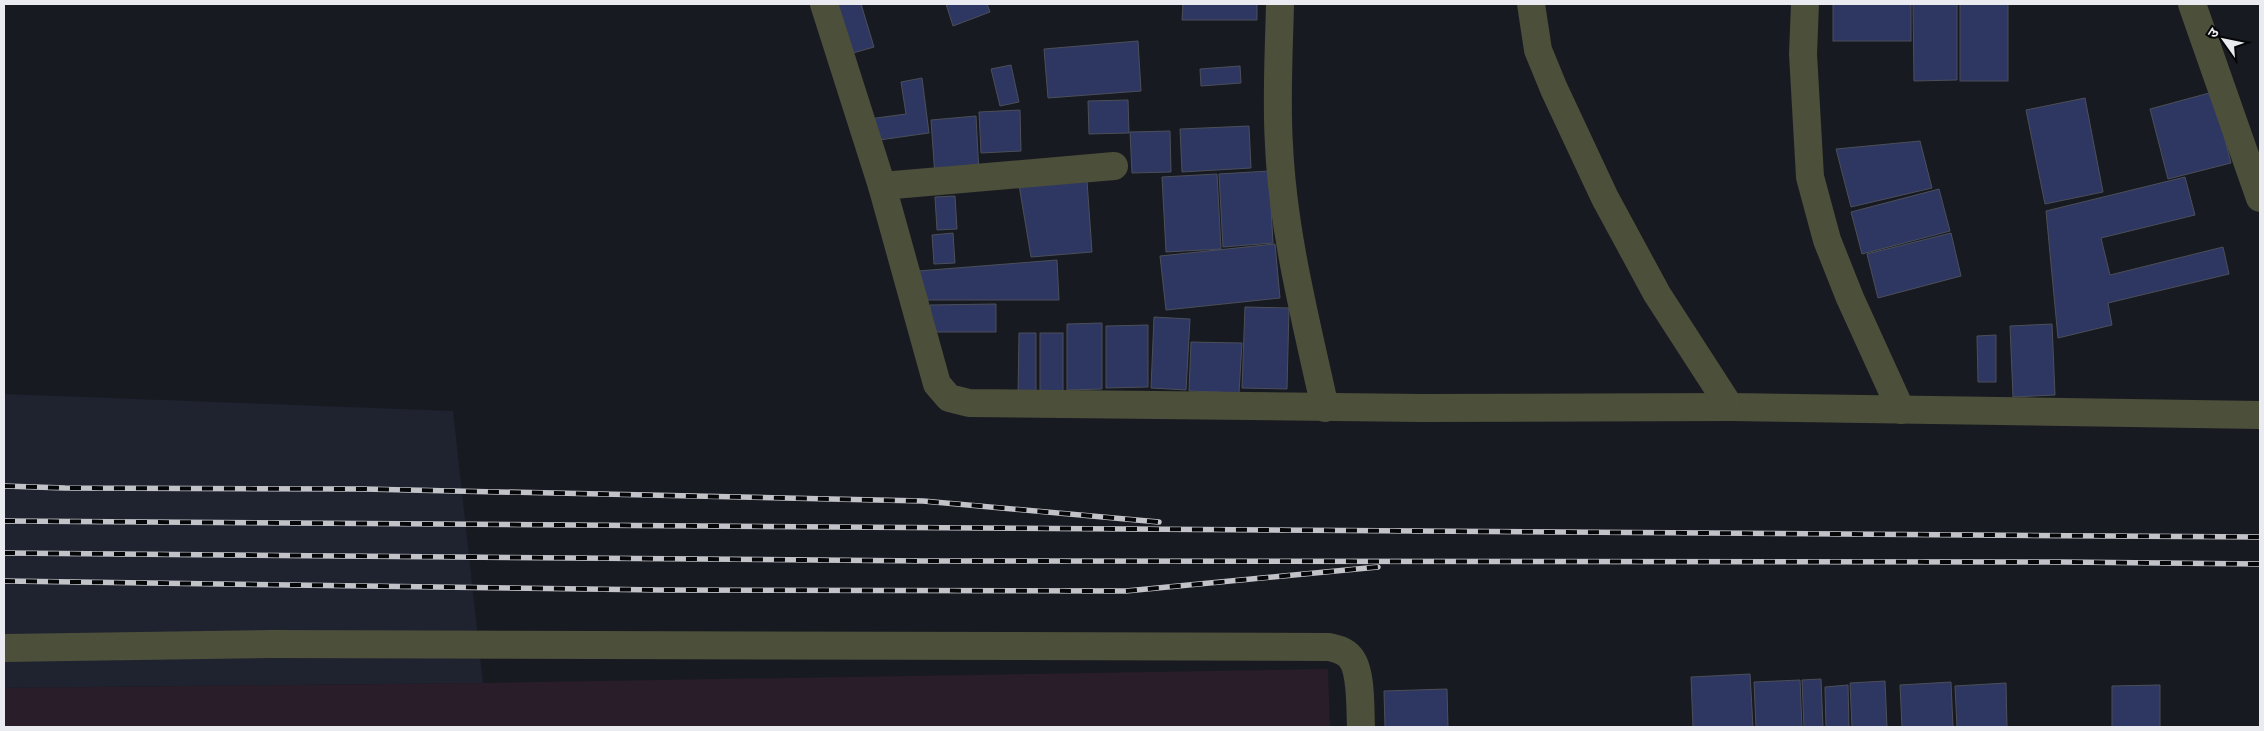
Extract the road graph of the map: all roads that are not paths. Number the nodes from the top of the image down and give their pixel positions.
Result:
1 (824, 4) edge
2 (1280, 4) edge
3 (1532, 4) edge
4 (1805, 4) edge
5 (2192, 4) edge
6 (1114, 166) dead end
7 (882, 186) junction
8 (2260, 198) edge
9 (1730, 407) junction
10 (1325, 408) junction
11 (1901, 410) junction
12 (2260, 415) edge
13 (4, 648) edge
14 (1362, 727) edge

1 - 7 street
2 - 10 street
3 - 9 street
4 - 11 street
5 - 8 street
6 - 7 street
7 - 10 street
9 - 10 street
9 - 11 street
11 - 12 street
13 - 14 street

